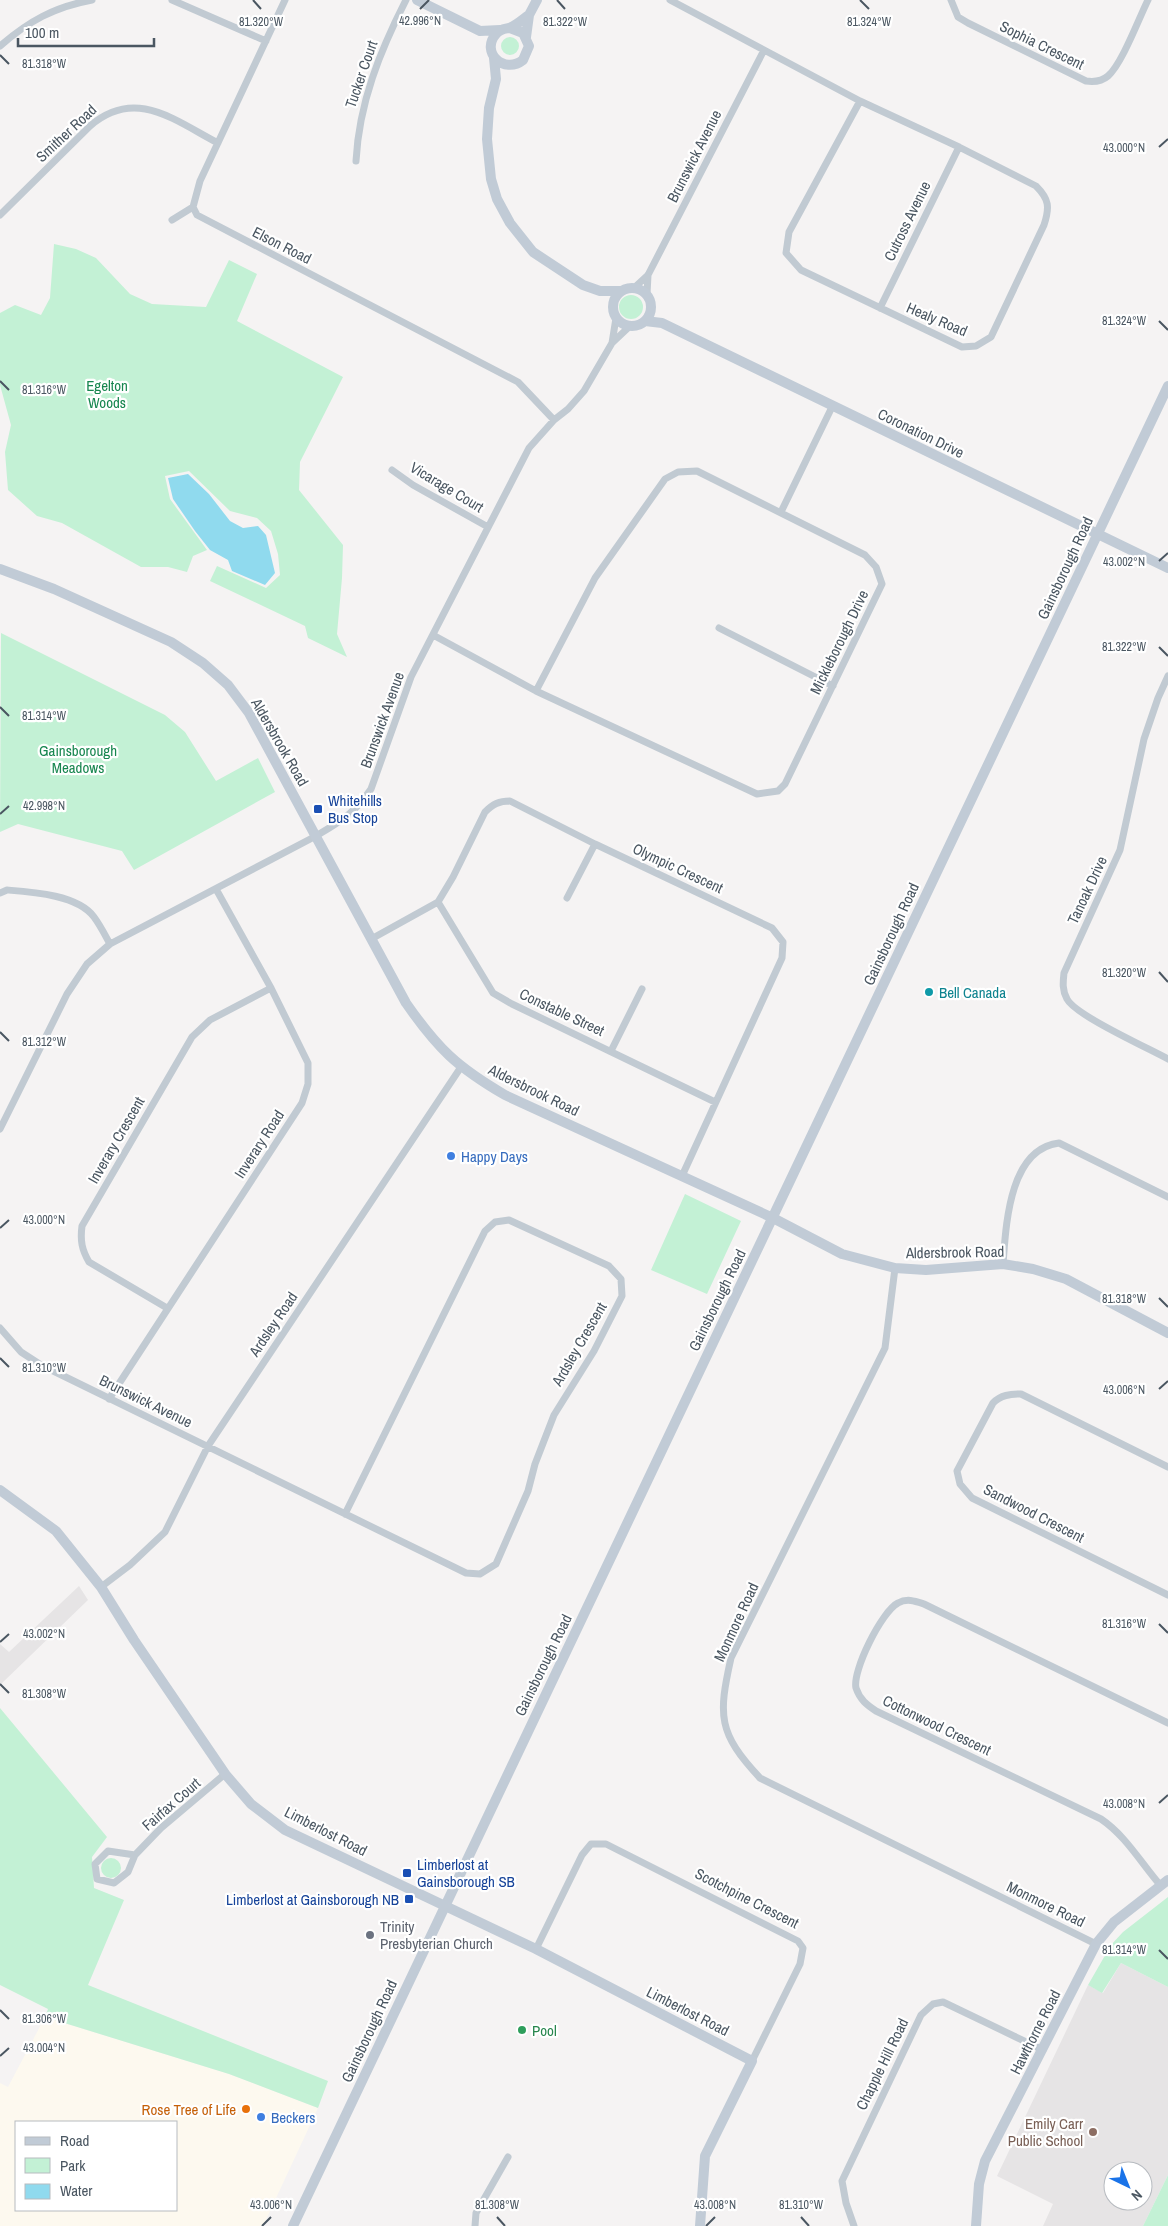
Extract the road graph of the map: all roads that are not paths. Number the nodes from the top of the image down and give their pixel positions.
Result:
1 (92, 0) edge
2 (172, 0) edge
3 (285, 0) edge
4 (406, 0) edge
5 (417, 0) edge
6 (537, 0) edge
7 (670, 0) edge
8 (951, 0) edge
9 (1148, 0) edge
10 (529, 15) junction
11 (505, 29) junction
12 (480, 31) junction
13 (526, 37) junction
14 (266, 41) junction
15 (0, 46) edge
16 (764, 50) junction
17 (492, 53) junction
18 (511, 65) junction
19 (496, 79) junction
20 (860, 101) junction
21 (218, 143) junction
22 (959, 147) junction
23 (356, 161) dead end
24 (193, 208) junction
25 (0, 215) edge
26 (172, 220) dead end
27 (648, 275) junction
28 (635, 287) junction
29 (620, 291) junction
30 (600, 292) junction
31 (647, 294) junction
32 (651, 308) junction
33 (880, 308) junction
34 (614, 313) junction
35 (645, 321) junction
36 (662, 323) junction
37 (630, 326) junction
38 (612, 344) junction
39 (1168, 386) edge
40 (832, 406) junction
41 (554, 420) junction
42 (392, 470) dead end
43 (781, 512) junction
44 (488, 527) junction
45 (1097, 534) junction
46 (1168, 568) edge
47 (0, 569) edge
48 (719, 628) dead end
49 (433, 635) junction
50 (1168, 676) edge
51 (833, 686) junction
52 (536, 691) junction
53 (316, 836) junction
54 (594, 844) junction
55 (216, 889) junction
56 (0, 893) edge
57 (567, 898) dead end
58 (438, 902) junction
59 (373, 938) junction
60 (110, 944) junction
61 (270, 988) junction
62 (642, 989) dead end
63 (611, 1051) junction
64 (1168, 1059) edge
65 (461, 1067) junction
66 (714, 1102) junction
67 (0, 1129) edge
68 (682, 1176) junction
69 (1168, 1197) edge
70 (773, 1218) junction
71 (1003, 1264) junction
72 (895, 1268) junction
73 (167, 1308) junction
74 (0, 1328) edge
75 (1168, 1333) edge
76 (110, 1399) junction
77 (208, 1446) junction
78 (1168, 1467) edge
79 (0, 1490) edge
80 (345, 1514) junction
81 (101, 1587) junction
82 (1168, 1595) edge
83 (1168, 1723) edge
84 (225, 1774) junction
85 (135, 1855) junction
86 (1164, 1883) edge
87 (444, 1906) junction
88 (1096, 1944) junction
89 (536, 1949) junction
90 (1043, 2050) junction
91 (752, 2061) junction
92 (508, 2157) dead end
93 (293, 2226) edge
94 (475, 2226) edge
95 (700, 2226) edge
96 (854, 2226) edge
97 (976, 2226) edge

1 - 15 street
2 - 14 street
3 - 14 street
4 - 23 street, Tucker Court
5 - 12 street
6 - 10 street
7 - 16 street, Healy Road
8 - 9 street, Sophia Crescent
10 - 11 street
10 - 13 street
11 - 12 street
11 - 13 street
11 - 17 street
12 - 17 street
13 - 18 street
14 - 21 street
16 - 20 street, Healy Road
16 - 27 street, Brunswick Avenue
17 - 18 street
17 - 19 street
18 - 19 street
19 - 30 street
20 - 22 street, Healy Road
20 - 33 street, Healy Road
21 - 24 street
21 - 25 street, Smither Road
22 - 33 street, Cutross Avenue
22 - 33 street, Healy Road
24 - 26 street
24 - 41 street, Elson Road
27 - 28 street, Brunswick Avenue
27 - 31 street, Brunswick Avenue
28 - 29 street
28 - 31 street
29 - 30 street
29 - 34 street
30 - 34 street
31 - 32 street
32 - 35 street
32 - 36 street, Coronation Drive
34 - 37 street
34 - 38 street, Brunswick Avenue
35 - 36 street, Coronation Drive
35 - 37 street
36 - 40 street, Coronation Drive
37 - 38 street, Brunswick Avenue
38 - 41 street, Brunswick Avenue
39 - 45 street, Gainsborough Road
40 - 43 street
40 - 45 street, Coronation Drive
41 - 44 street, Brunswick Avenue
42 - 44 street, Vicarage Court
43 - 51 street, Mickleborough Drive
43 - 52 street, Mickleborough Drive
44 - 49 street, Brunswick Avenue
45 - 46 street, Coronation Drive
45 - 70 street, Gainsborough Road
47 - 53 street, Aldersbrook Road
48 - 51 street
49 - 52 street, Mickleborough Drive
49 - 53 street, Brunswick Avenue
50 - 64 street, Tanoak Drive
51 - 52 street, Mickleborough Drive
53 - 55 street, Brunswick Avenue
53 - 59 street, Aldersbrook Road
54 - 57 street
54 - 58 street, Olympic Crescent
54 - 66 street, Olympic Crescent
55 - 60 street, Brunswick Avenue
55 - 61 street, Inverary Road
56 - 60 street
58 - 59 street
58 - 63 street, Constable Street
59 - 65 street, Aldersbrook Road
60 - 67 street, Brunswick Avenue
61 - 73 street, Inverary Road
61 - 73 street, Inverary Crescent
62 - 63 street
63 - 66 street, Constable Street
65 - 68 street, Aldersbrook Road
65 - 77 street, Ardsley Road
66 - 68 street, Olympic Crescent
68 - 70 street, Aldersbrook Road
69 - 71 street
70 - 72 street, Aldersbrook Road
70 - 87 street, Gainsborough Road
71 - 72 street, Aldersbrook Road
71 - 75 street, Aldersbrook Road
72 - 88 street, Monmore Road
73 - 76 street, Inverary Road
74 - 76 street, Brunswick Avenue
76 - 77 street, Brunswick Avenue
77 - 80 street, Ardsley Crescent
77 - 81 street, Ardsley Road
78 - 82 street, Sandwood Crescent
79 - 81 street, Limberlost Road
80 - 80 street, Ardsley Crescent
81 - 84 street, Limberlost Road
83 - 86 street, Cottonwood Crescent
84 - 85 street, Fairfax Court
84 - 87 street, Limberlost Road
85 - 85 street, Fairfax Court
86 - 88 street, Hawthorne Road
87 - 89 street, Limberlost Road
87 - 93 street, Gainsborough Road
88 - 90 street, Hawthorne Road
89 - 91 street, Limberlost Road
89 - 91 street, Scotchpine Crescent
90 - 96 street, Chapple Hill Road
90 - 97 street, Hawthorne Road
91 - 95 street, Scotchpine Crescent
92 - 94 street

